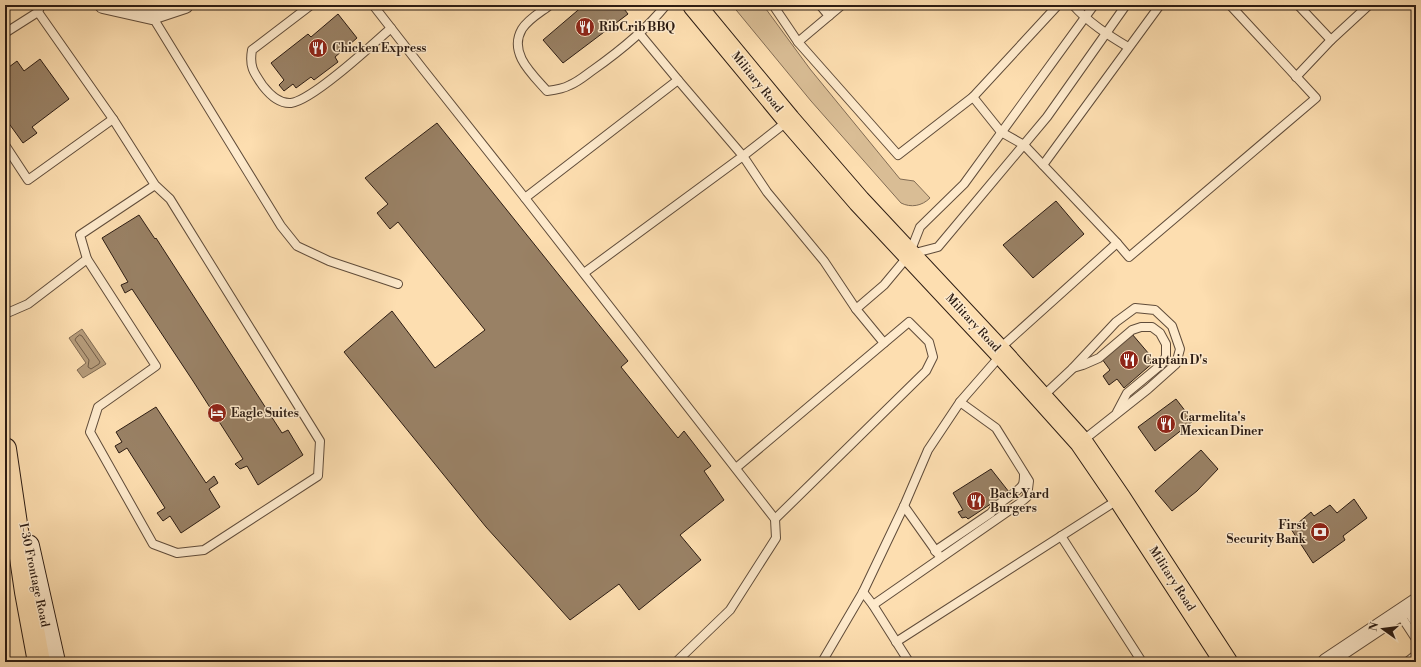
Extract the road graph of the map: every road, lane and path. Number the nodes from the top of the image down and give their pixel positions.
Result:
1 (103, 5) edge
2 (185, 5) edge
3 (310, 5) edge
4 (373, 5) edge
5 (550, 5) edge
6 (666, 5) edge
7 (694, 5) edge
8 (773, 5) edge
9 (820, 5) edge
10 (842, 5) edge
11 (1058, 5) edge
12 (1072, 5) edge
13 (1094, 5) edge
14 (1126, 5) edge
15 (1160, 5) edge
16 (1230, 5) edge
17 (1298, 5) edge
18 (1369, 5) edge
19 (40, 9) edge
20 (152, 16) junction
21 (829, 16) junction
22 (1085, 18) junction
23 (391, 28) junction
24 (5, 33) edge
25 (639, 33) junction
26 (1106, 34) junction
27 (1330, 40) junction
28 (798, 42) junction
29 (1128, 47) junction
30 (1296, 77) junction
31 (678, 80) junction
32 (973, 97) junction
33 (113, 119) junction
34 (788, 120) junction
35 (1001, 132) junction
36 (5, 145) edge
37 (1024, 145) junction
38 (743, 156) junction
39 (1043, 165) junction
40 (155, 185) junction
41 (526, 198) junction
42 (1117, 243) junction
43 (909, 255) junction
44 (87, 259) junction
45 (584, 273) junction
46 (398, 284) dead end
47 (856, 309) junction
48 (5, 314) edge
49 (884, 343) junction
50 (1000, 352) junction
51 (1072, 369) junction
52 (1041, 398) junction
53 (960, 402) junction
54 (1114, 416) junction
55 (5, 441) edge
56 (1081, 442) junction
57 (5, 449) edge
58 (736, 468) junction
59 (1024, 472) junction
60 (1120, 499) junction
61 (904, 506) junction
62 (776, 519) junction
63 (1061, 536) junction
64 (938, 554) junction
65 (863, 592) junction
66 (873, 604) junction
67 (1407, 608) edge
68 (1416, 624) edge
69 (1416, 639) edge
70 (896, 642) junction
71 (1416, 656) edge
72 (38, 662) edge
73 (54, 662) edge
74 (676, 662) edge
75 (822, 662) edge
76 (909, 662) edge
77 (1142, 662) edge
78 (1226, 662) edge
79 (1326, 662) edge
80 (1407, 662) edge

1 - 20 street
2 - 20 street
3 - 23 lane
4 - 23 lane
5 - 25 lane
6 - 25 lane
7 - 34 main road, Military Road
8 - 28 lane
9 - 21 lane
10 - 21 lane
11 - 32 lane
12 - 22 lane
13 - 22 lane
14 - 26 lane
15 - 29 lane
16 - 30 lane
17 - 27 lane
18 - 27 lane
19 - 24 lane
19 - 33 lane
20 - 46 lane
21 - 28 lane
22 - 26 lane
22 - 35 lane
23 - 41 lane
25 - 31 lane
26 - 29 lane
26 - 37 lane
27 - 30 lane
28 - 32 lane
29 - 39 lane
30 - 42 lane
31 - 38 lane
31 - 41 lane
32 - 35 lane
33 - 36 lane
33 - 40 lane
34 - 38 lane
34 - 43 main road, Military Road
35 - 37 lane
35 - 43 lane
37 - 39 lane
37 - 43 lane
38 - 45 lane
38 - 47 lane
39 - 42 lane
40 - 44 lane
40 - 44 lane
41 - 45 lane
42 - 50 lane
43 - 47 lane
43 - 50 main road, Military Road
44 - 48 lane
45 - 58 lane
47 - 49 lane
49 - 58 lane
49 - 62 lane
50 - 52 main road, Military Road
50 - 53 lane
51 - 52 lane
51 - 54 lane
51 - 54 lane
52 - 56 main road, Military Road
53 - 59 lane
53 - 61 lane
54 - 56 lane
55 - 73 main road, I-30 Frontage Road
56 - 60 main road, Military Road
57 - 72 main road
58 - 62 lane
59 - 64 lane
59 - 64 lane
60 - 63 lane
60 - 78 main road, Military Road
61 - 64 lane
61 - 65 lane
62 - 74 lane
63 - 70 lane
63 - 77 lane
64 - 66 lane
65 - 66 lane
65 - 75 lane
66 - 70 lane
67 - 68 lane
67 - 69 lane
67 - 79 street
70 - 76 lane
71 - 80 lane

